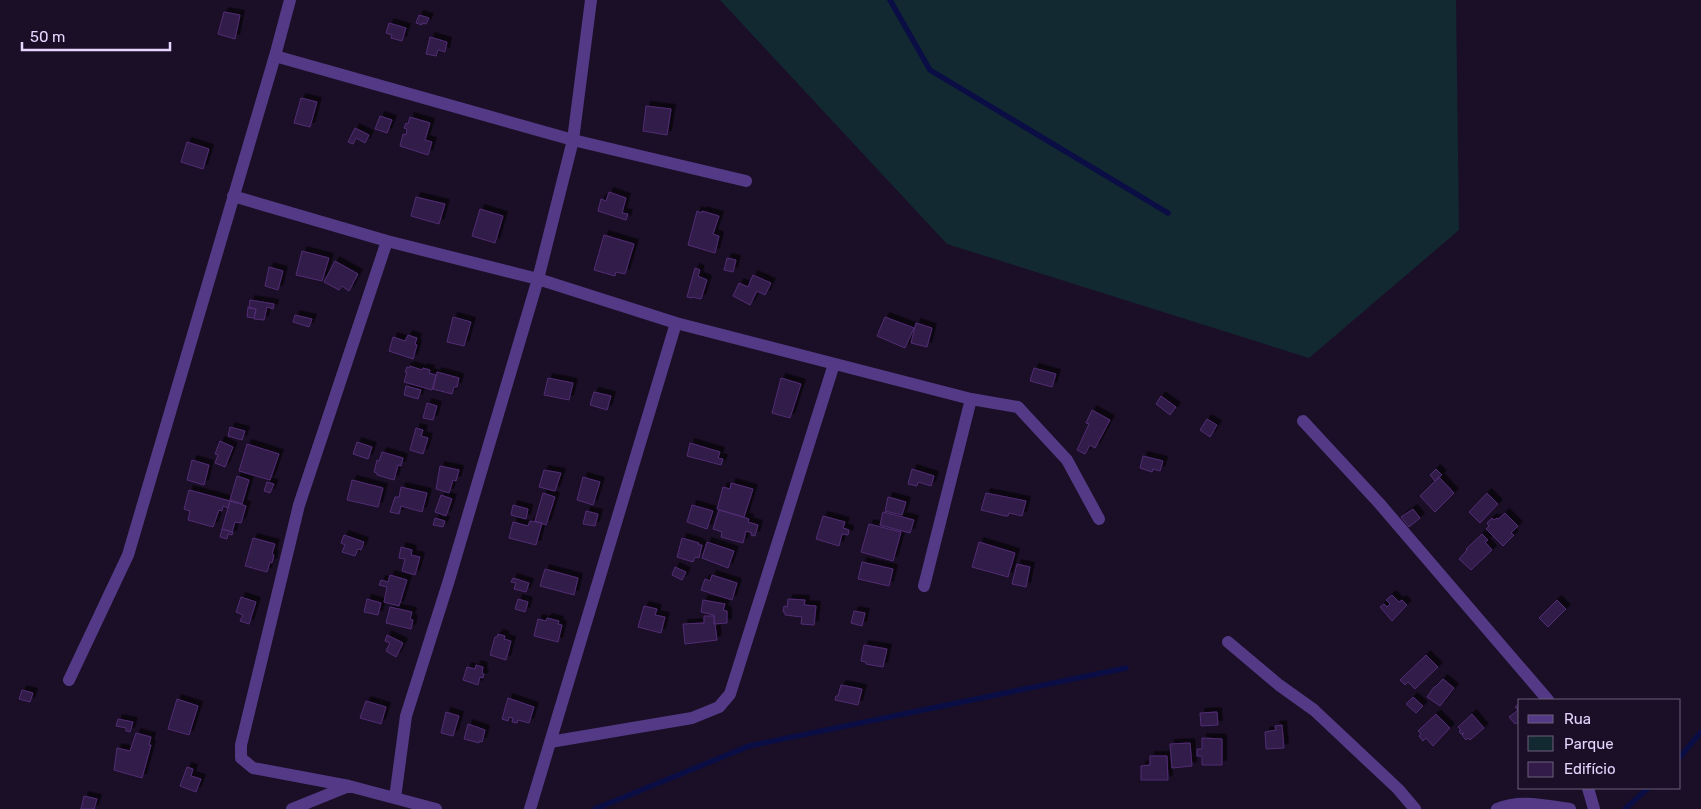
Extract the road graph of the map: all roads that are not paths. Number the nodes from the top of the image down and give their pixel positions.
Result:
1 (290, 0) edge
2 (591, 0) edge
3 (275, 56) junction
4 (573, 140) junction
5 (746, 181) dead end
6 (233, 196) junction
7 (387, 240) junction
8 (538, 279) junction
9 (676, 323) junction
10 (834, 364) junction
11 (971, 399) junction
12 (1302, 420) dead end
13 (1099, 519) dead end
14 (924, 586) dead end
15 (1228, 642) dead end
16 (69, 680) dead end
17 (1547, 699) edge
18 (550, 742) junction
19 (349, 786) junction
20 (1588, 789) edge
21 (395, 798) junction
22 (292, 809) edge
23 (436, 809) edge
24 (530, 809) edge
25 (1415, 809) edge
26 (1497, 809) edge
27 (1570, 809) edge
28 (1594, 809) edge

1 - 3 street
2 - 4 street
3 - 4 street
3 - 6 street
4 - 5 street
4 - 8 street
6 - 7 street
6 - 16 street
7 - 8 street
7 - 19 street
8 - 9 street
8 - 21 street
9 - 10 street
9 - 18 street
10 - 11 street
10 - 18 street
11 - 13 street
11 - 14 street
12 - 17 street
15 - 25 street
18 - 24 street
19 - 21 street
19 - 22 street
20 - 28 street
21 - 23 street
26 - 27 street

